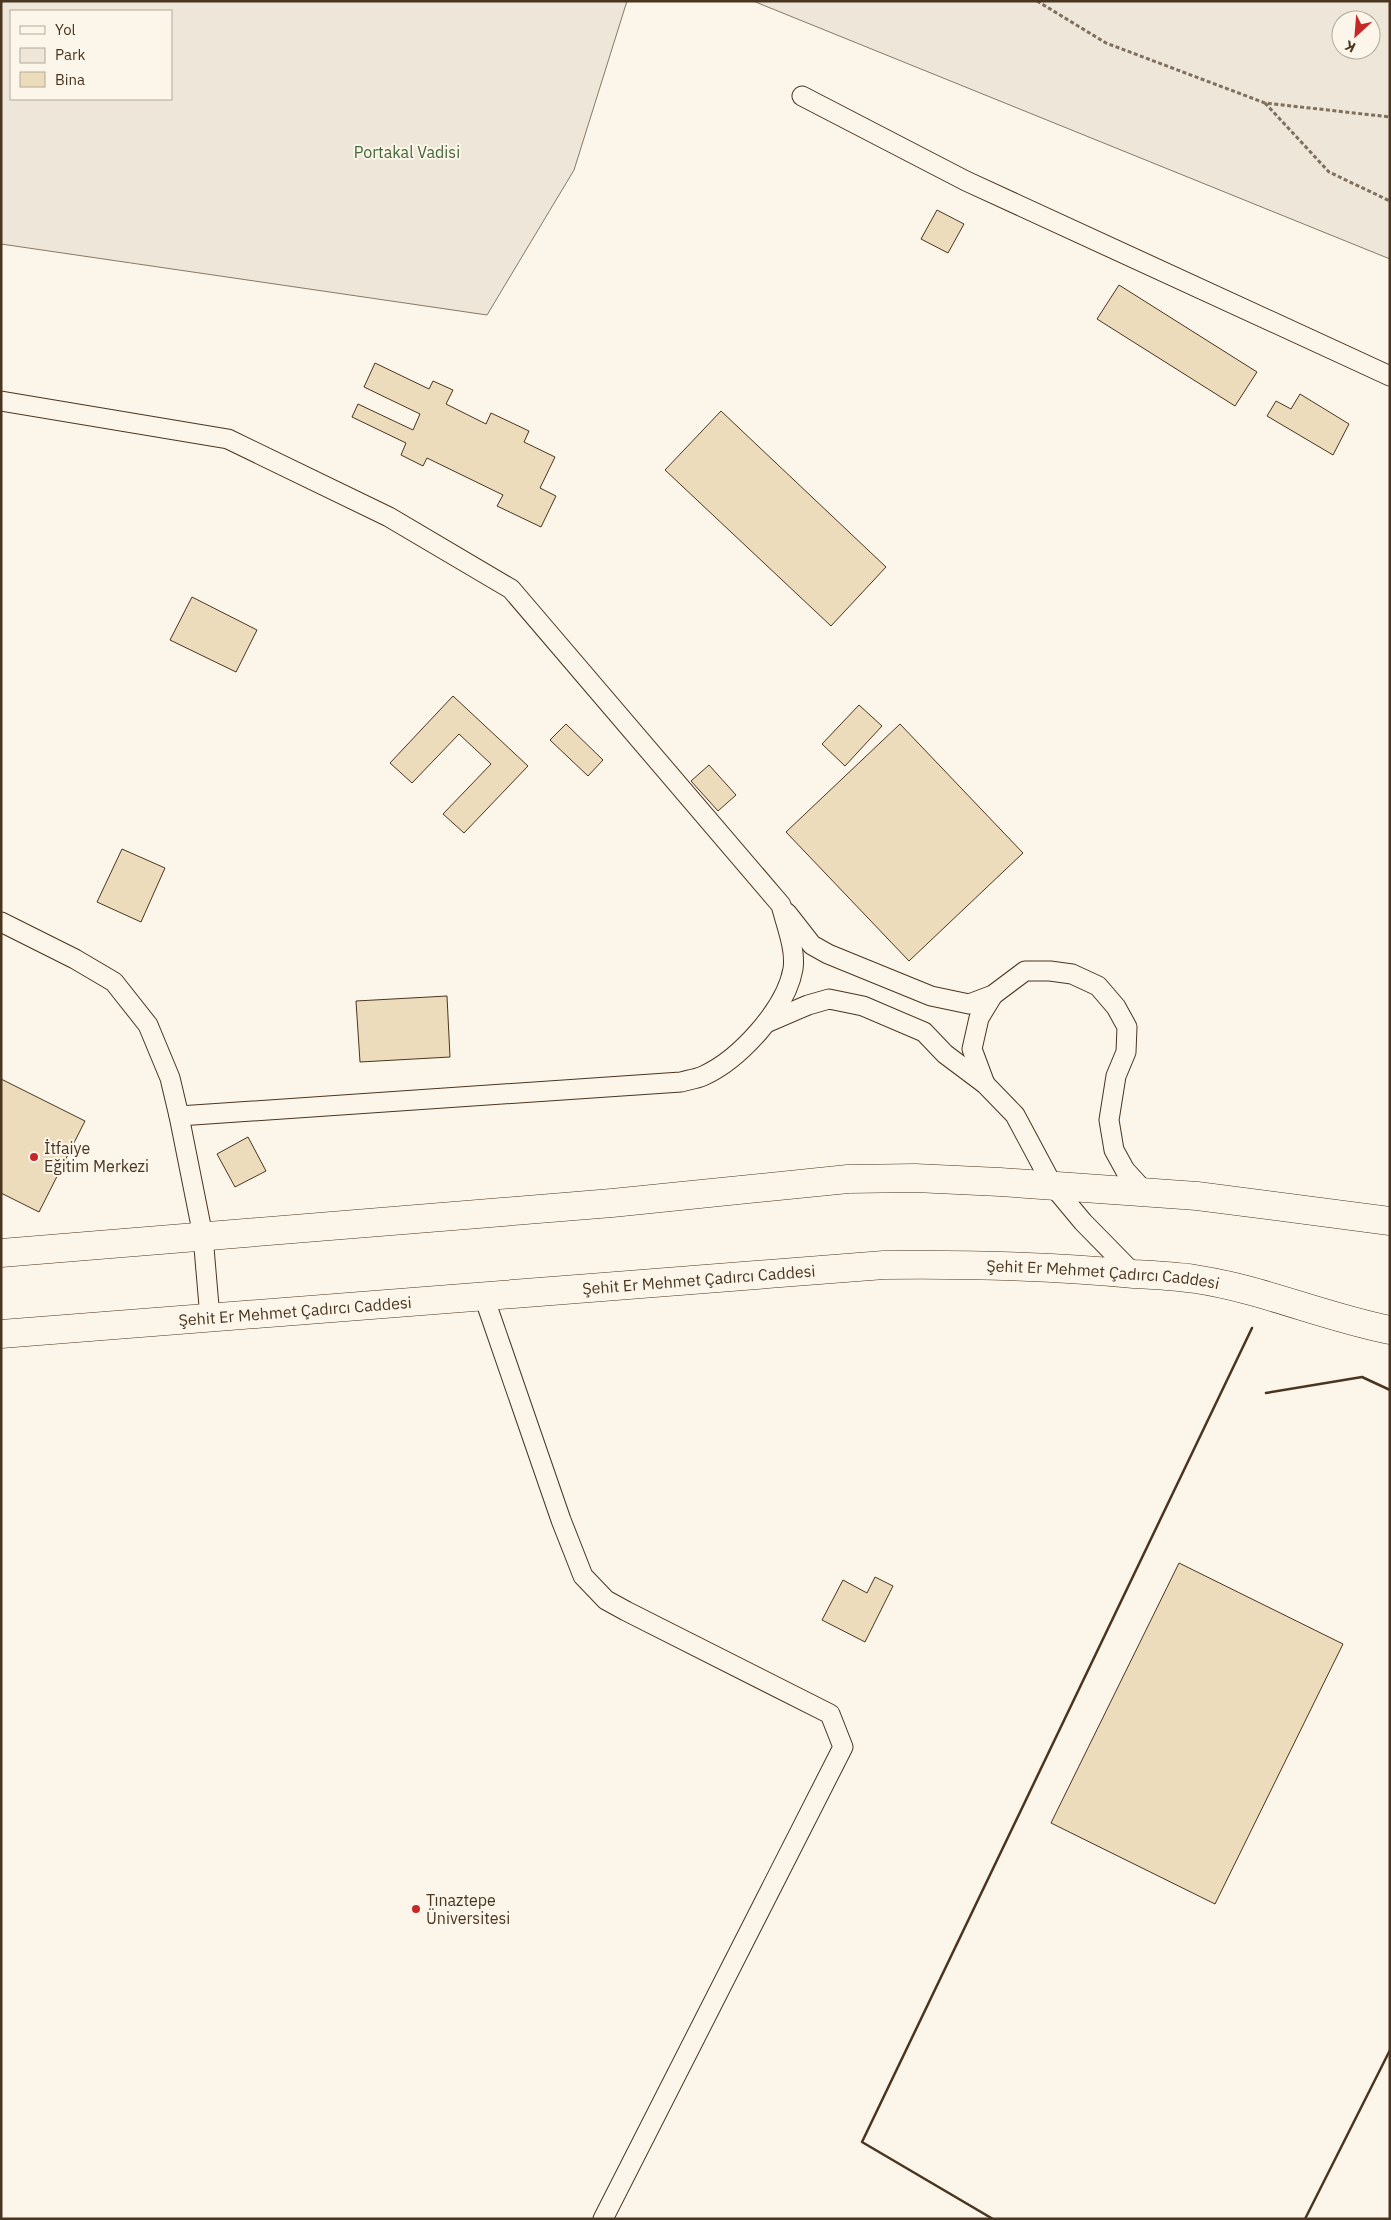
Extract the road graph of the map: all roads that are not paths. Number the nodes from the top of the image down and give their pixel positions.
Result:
1 (802, 96) dead end
2 (1390, 376) edge
3 (1, 401) edge
4 (781, 905) junction
5 (1, 922) edge
6 (993, 995) junction
7 (765, 1024) junction
8 (985, 1084) junction
9 (179, 1116) junction
10 (1053, 1186) junction
11 (1146, 1193) junction
12 (1390, 1222) edge
13 (203, 1236) junction
14 (1, 1253) edge
15 (1134, 1274) junction
16 (484, 1297) junction
17 (210, 1318) junction
18 (1390, 1330) edge
19 (1, 1334) edge
20 (603, 2219) edge

1 - 2 lane
3 - 4 lane
4 - 6 lane
4 - 7 lane
5 - 9 lane
6 - 8 lane
6 - 11 lane
7 - 8 lane
7 - 9 lane
8 - 10 lane
9 - 13 lane
10 - 11 main road
10 - 13 main road
10 - 15 lane
11 - 12 main road
13 - 14 main road
13 - 17 lane
15 - 16 main road, Şehit Er Mehmet Çadırcı Caddesi
15 - 18 main road, Şehit Er Mehmet Çadırcı Caddesi
16 - 17 main road, Şehit Er Mehmet Çadırcı Caddesi
16 - 20 lane
17 - 19 main road, Şehit Er Mehmet Çadırcı Caddesi

